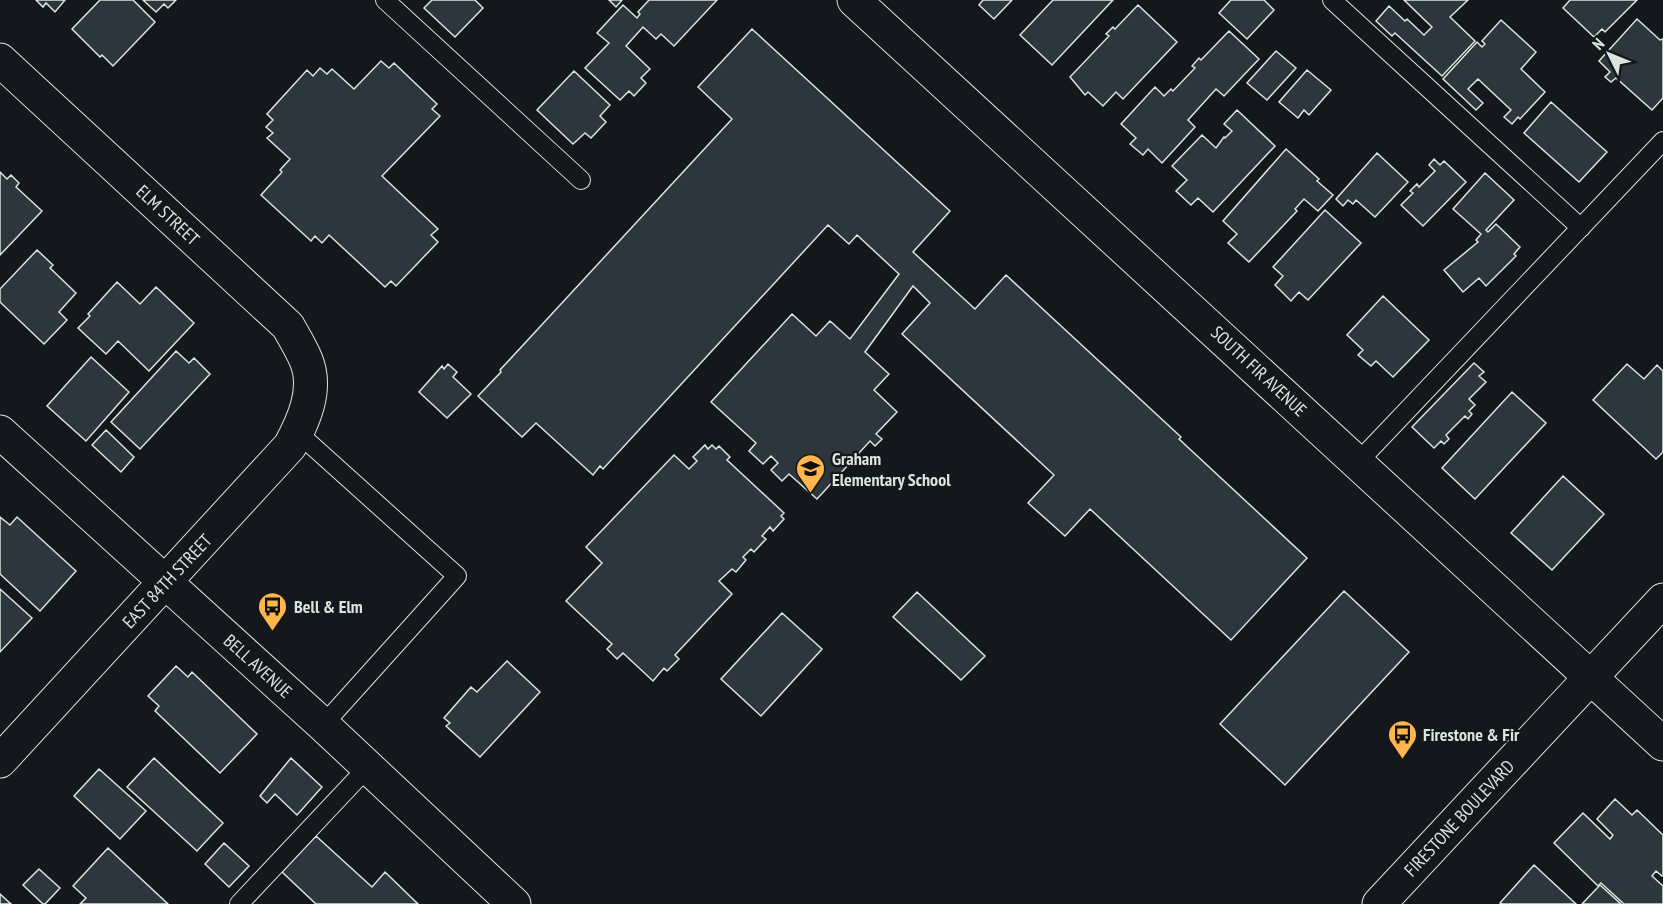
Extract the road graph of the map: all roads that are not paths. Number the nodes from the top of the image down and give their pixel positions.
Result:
1 (385, 0) edge
2 (854, 0) edge
3 (1332, 0) edge
4 (0, 60) edge
5 (1663, 141) edge
6 (580, 180) dead end
7 (1581, 228) junction
8 (311, 387) joint
9 (0, 432) edge
10 (297, 432) junction
11 (1359, 462) junction
12 (166, 583) junction
13 (1663, 600) edge
14 (1591, 678) junction
15 (323, 725) junction
16 (1663, 744) edge
17 (0, 761) edge
18 (367, 768) junction
19 (239, 904) edge
20 (514, 904) edge
21 (1379, 904) edge

1 - 6 lane
2 - 11 street, SOUTH FIR AVENUE
3 - 7 lane
4 - 8 street, ELM STREET
5 - 7 lane
7 - 11 lane
8 - 10 street, EAST 84TH STREET
9 - 12 street, BELL AVENUE
10 - 12 street, EAST 84TH STREET
10 - 15 lane
11 - 14 street, SOUTH FIR AVENUE
12 - 15 street, BELL AVENUE
12 - 17 street, EAST 84TH STREET
13 - 14 street, FIRESTONE BOULEVARD
14 - 16 street, SOUTH FIR AVENUE
14 - 21 street, FIRESTONE BOULEVARD
15 - 18 street, BELL AVENUE
18 - 19 lane
18 - 20 street, BELL AVENUE

